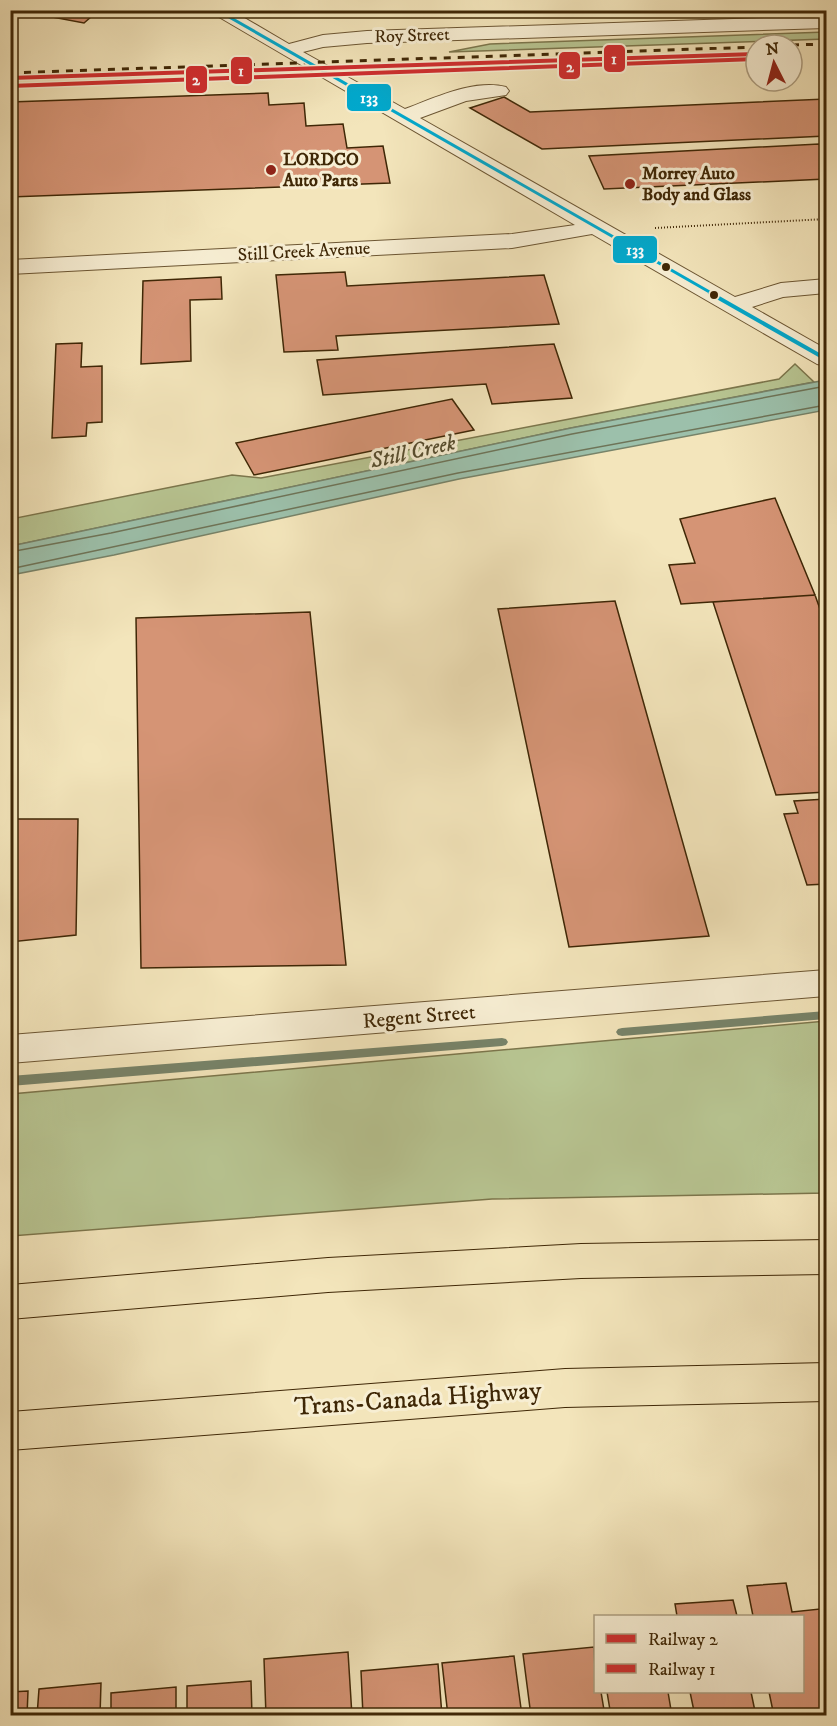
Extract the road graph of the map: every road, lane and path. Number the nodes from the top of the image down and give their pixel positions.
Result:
1 (216, 10) edge
2 (826, 22) edge
3 (287, 50) junction
4 (499, 91) dead end
5 (403, 117) junction
6 (826, 219) edge
7 (596, 227) junction
8 (646, 229) dead end
9 (10, 267) edge
10 (826, 286) edge
11 (733, 305) junction
12 (826, 359) edge
13 (826, 983) edge
14 (10, 1049) edge
15 (826, 1257) edge
16 (10, 1302) edge
17 (826, 1382) edge
18 (10, 1431) edge

1 - 3 street
2 - 3 street, Roy Street
3 - 5 street
4 - 5 street
5 - 7 street
6 - 8 path
7 - 9 street, Still Creek Avenue
7 - 11 street
10 - 11 street
11 - 12 street
13 - 14 street, Regent Street
15 - 16 highway
17 - 18 highway, Trans-Canada Highway

